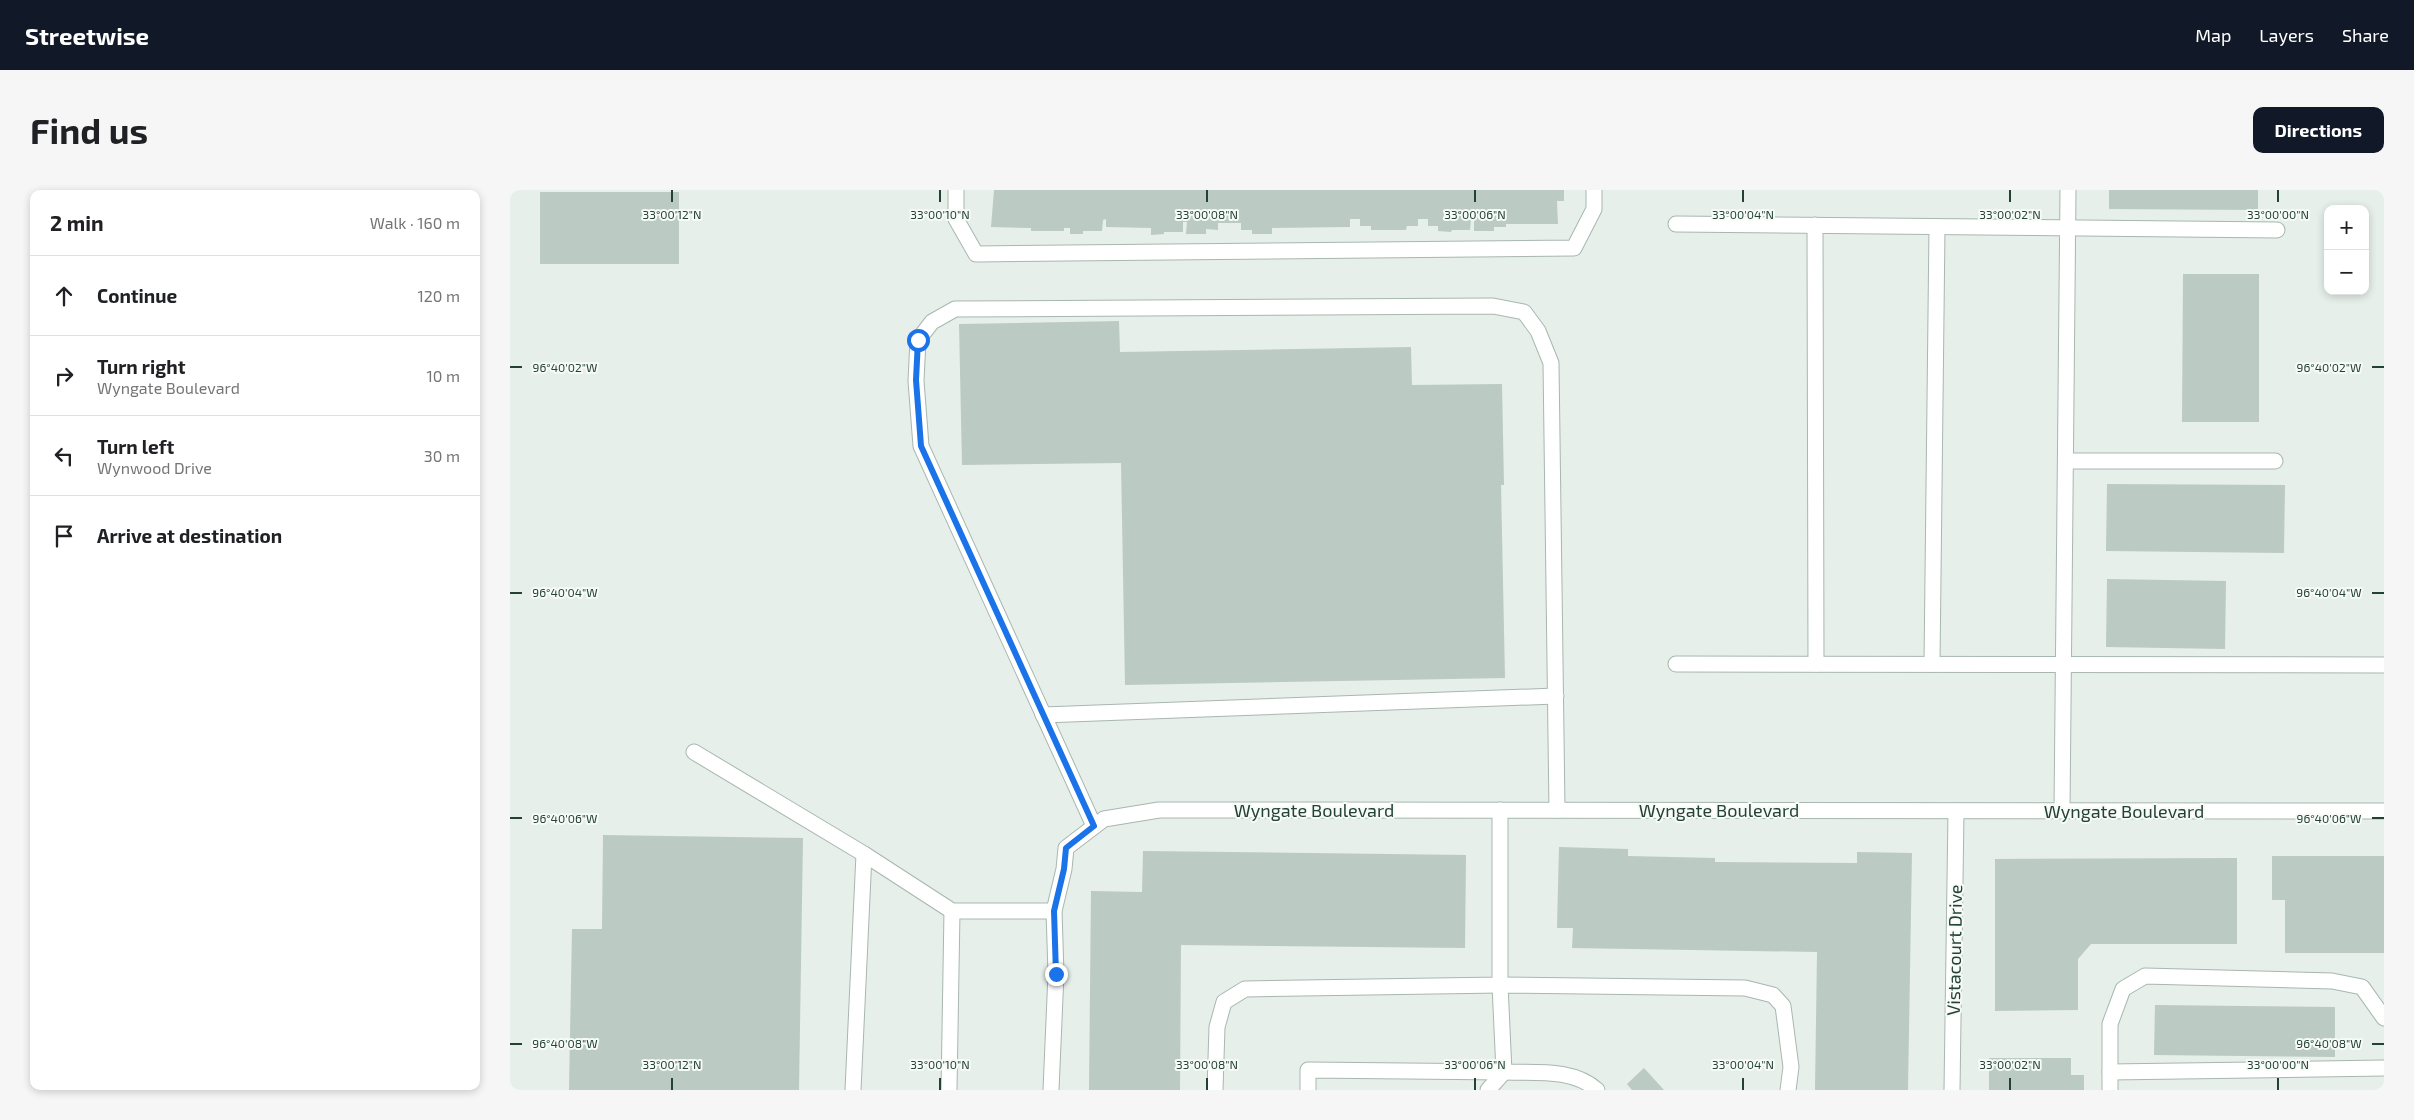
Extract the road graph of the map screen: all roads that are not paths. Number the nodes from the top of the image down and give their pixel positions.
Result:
1 (956, 190) edge
2 (1594, 190) edge
3 (2068, 190) edge
4 (1676, 224) dead end
5 (1815, 225) junction
6 (1936, 227) junction
7 (2068, 228) junction
8 (2277, 230) dead end
9 (2066, 461) junction
10 (2275, 461) dead end
11 (1676, 664) dead end
12 (1816, 664) junction
13 (1932, 664) junction
14 (2064, 665) junction
15 (2384, 665) edge
16 (1556, 696) junction
17 (1043, 715) junction
18 (694, 752) dead end
19 (1500, 810) junction
20 (1557, 810) junction
21 (1956, 810) junction
22 (2062, 810) junction
23 (2384, 810) edge
24 (1094, 826) junction
25 (864, 854) junction
26 (952, 911) junction
27 (1054, 911) junction
28 (1500, 985) junction
29 (2384, 1018) edge
30 (2384, 1068) edge
31 (1504, 1072) junction
32 (2110, 1072) junction
33 (853, 1090) edge
34 (949, 1090) edge
35 (1051, 1090) edge
36 (1215, 1090) edge
37 (1308, 1090) edge
38 (1488, 1090) edge
39 (1597, 1090) edge
40 (1788, 1090) edge
41 (1952, 1090) edge
42 (2110, 1090) edge

1 - 2 street
3 - 7 street
4 - 5 street
5 - 6 street
5 - 12 street
6 - 7 street
6 - 13 street
7 - 8 street
7 - 9 street
9 - 10 street
9 - 14 street
11 - 12 street
12 - 13 street
13 - 14 street
14 - 15 street
14 - 22 street
16 - 17 street
16 - 17 street
16 - 20 street
17 - 24 street
18 - 25 street
19 - 20 street, Wyngate Boulevard
19 - 24 street, Wyngate Boulevard
19 - 28 street
20 - 21 street, Wyngate Boulevard
21 - 22 street, Wyngate Boulevard
21 - 41 street, Vistacourt Drive
22 - 23 street, Wyngate Boulevard
24 - 27 street, Wyngate Boulevard
25 - 26 street
25 - 33 street
26 - 27 street
26 - 34 street
27 - 35 street
28 - 31 street
28 - 36 street
28 - 40 street
29 - 32 street
30 - 32 street
31 - 37 street
31 - 38 street
31 - 39 street
32 - 42 street

